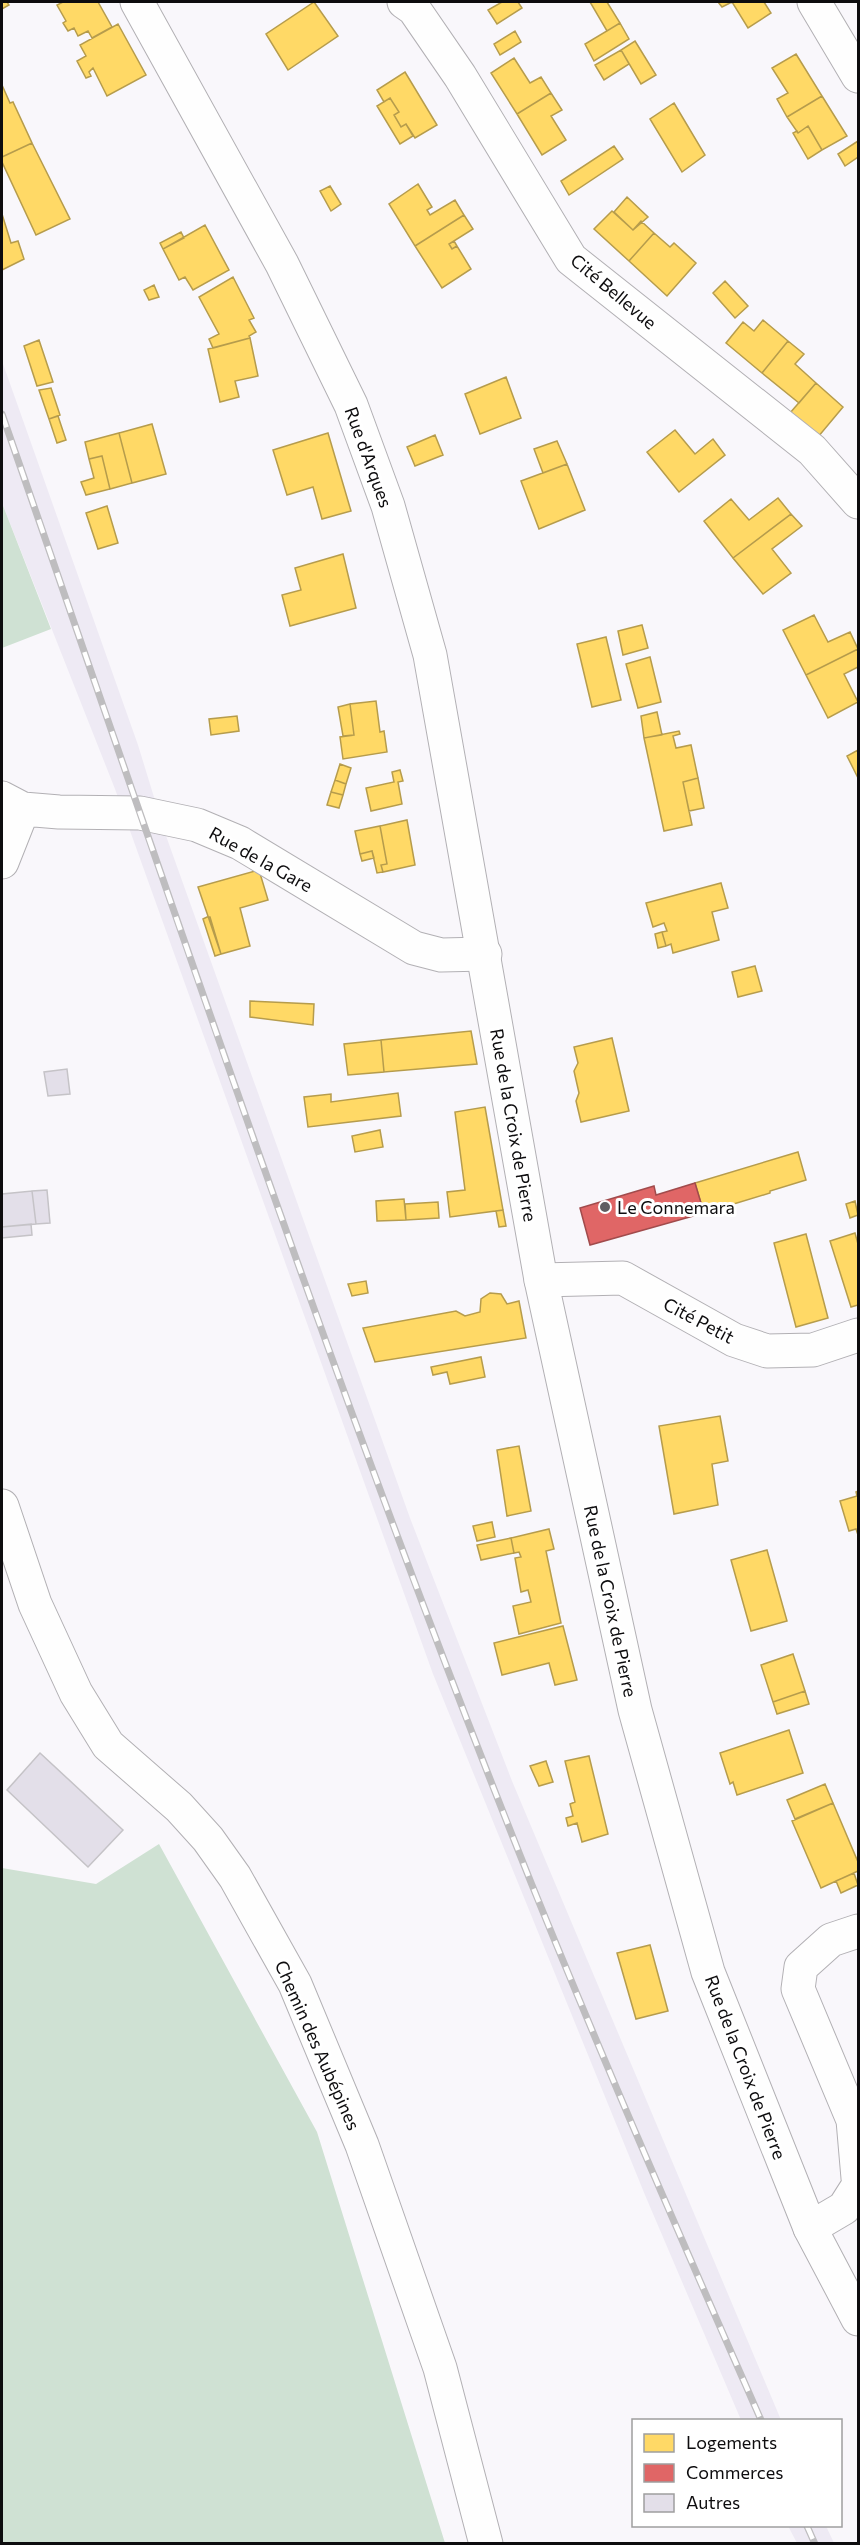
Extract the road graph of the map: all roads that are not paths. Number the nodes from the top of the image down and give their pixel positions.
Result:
1 (137, 2) edge
2 (404, 2) edge
3 (814, 2) edge
4 (858, 76) edge
5 (858, 502) edge
6 (12, 803) edge
7 (2, 862) edge
8 (485, 954) junction
9 (541, 1280) junction
10 (858, 1335) edge
11 (2, 1506) edge
12 (858, 1931) edge
13 (851, 2097) edge
14 (858, 2178) edge
15 (858, 2186) edge
16 (810, 2229) junction
17 (858, 2319) edge
18 (486, 2544) edge

1 - 8 street, Rue d'Arques
2 - 5 street, Cité Bellevue
3 - 4 street
6 - 7 street
6 - 8 street, Rue de la Gare
8 - 9 street, Rue de la Croix de Pierre
9 - 10 street, Cité Petit
9 - 16 street, Rue de la Croix de Pierre
11 - 18 street, Chemin des Aubépines
12 - 13 street
13 - 14 street
15 - 16 street
16 - 17 street, Rue de la Croix de Pierre

